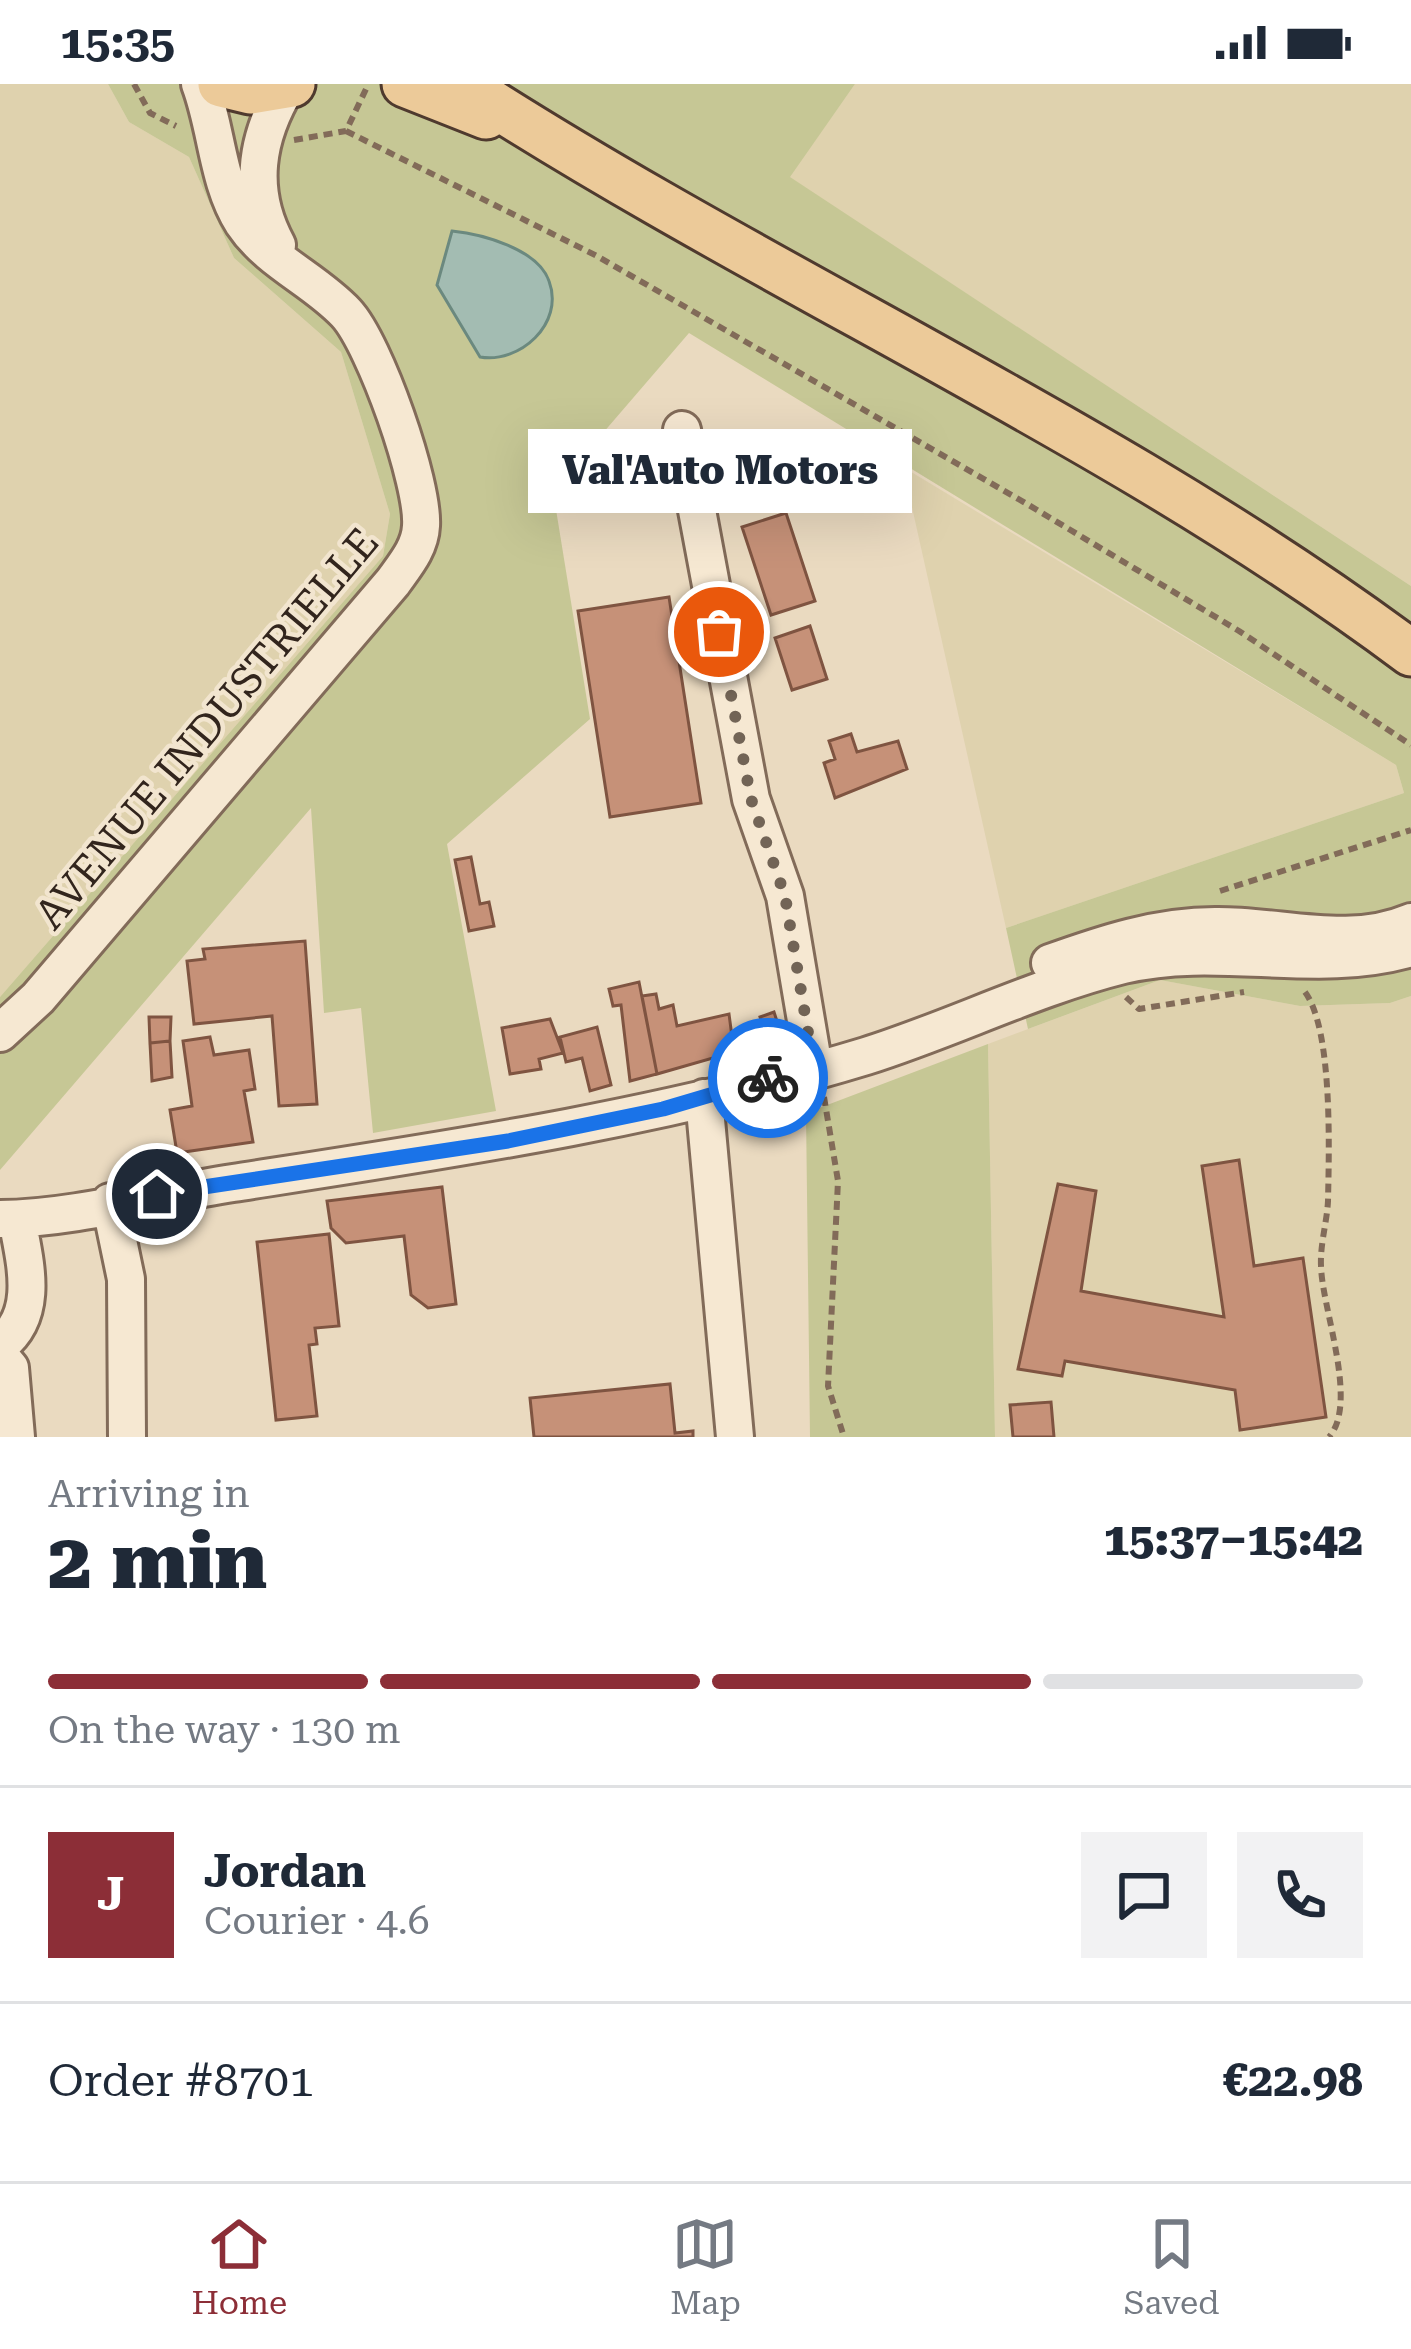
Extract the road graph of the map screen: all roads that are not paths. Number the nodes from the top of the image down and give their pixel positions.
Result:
1 (200, 84) edge
2 (221, 84) edge
3 (405, 84) edge
4 (462, 84) edge
5 (289, 85) edge
6 (579, 157) junction
7 (301, 276) junction
8 (682, 430) dead end
9 (1272, 559) junction
10 (1411, 628) edge
11 (1411, 652) edge
12 (1411, 922) edge
13 (1411, 948) edge
14 (0, 1033) edge
15 (813, 1063) junction
16 (704, 1098) junction
17 (110, 1202) junction
18 (8, 1219) edge
19 (0, 1345) edge
20 (0, 1356) edge
21 (16, 1437) edge
22 (127, 1437) edge
23 (735, 1437) edge

1 - 7 street, AVENUE INDUSTRIELLE
2 - 5 main road
3 - 6 main road
4 - 6 main road
5 - 7 street, AVENUE INDUSTRIELLE
6 - 9 main road
7 - 14 street, AVENUE INDUSTRIELLE
8 - 15 street
9 - 10 main road
9 - 11 main road
12 - 15 street
13 - 15 street
15 - 16 street
16 - 17 street
16 - 23 street
17 - 18 street
17 - 22 street
18 - 19 street
20 - 21 street

